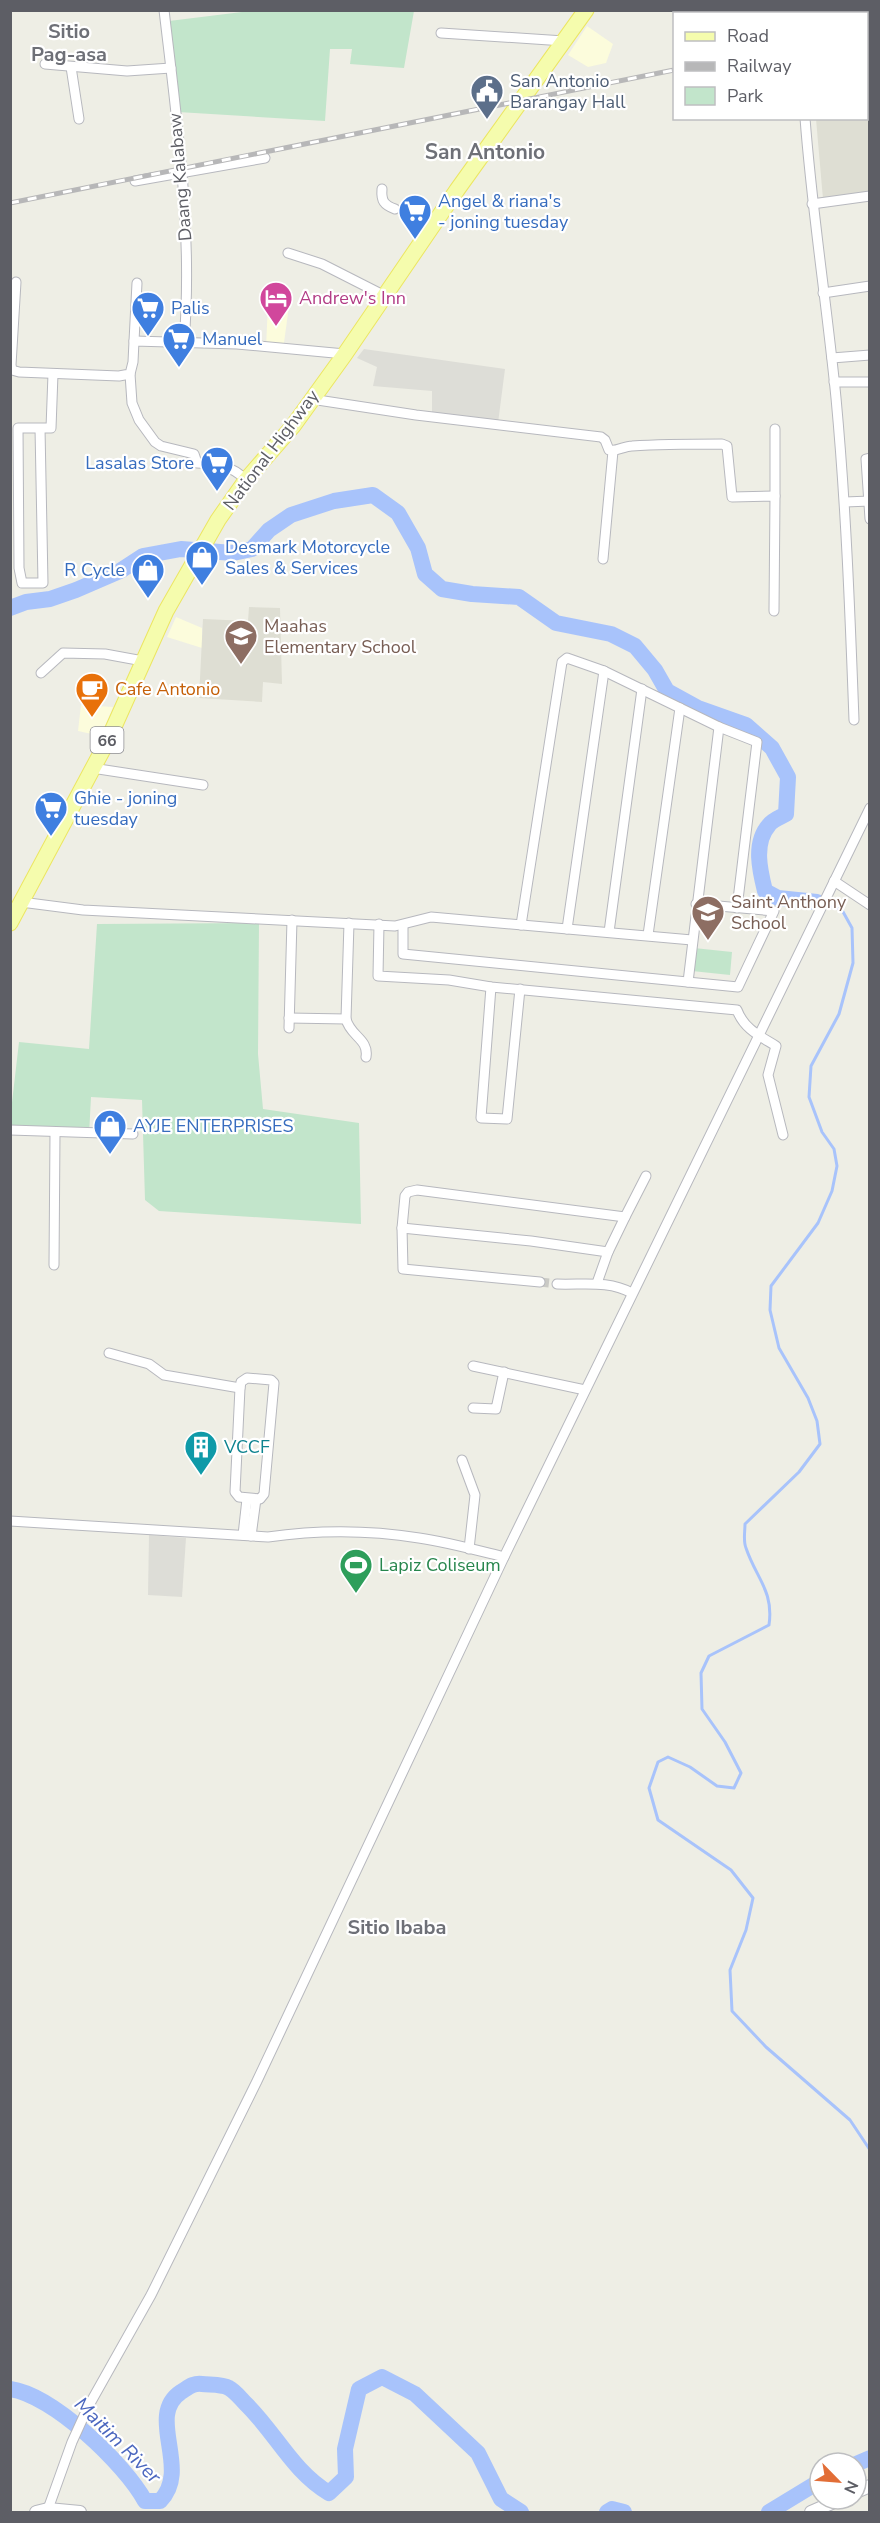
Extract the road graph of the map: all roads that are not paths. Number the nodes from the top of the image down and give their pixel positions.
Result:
1 (164, 10) edge
2 (586, 10) edge
3 (441, 33) dead end
4 (564, 41) junction
5 (45, 64) dead end
6 (71, 67) junction
7 (171, 68) junction
8 (79, 119) dead end
9 (805, 120) edge
10 (265, 158) dead end
11 (181, 173) junction
12 (135, 181) dead end
13 (382, 189) dead end
14 (870, 196) edge
15 (812, 204) junction
16 (395, 208) dead end
17 (406, 213) dead end
18 (434, 224) junction
19 (288, 253) dead end
20 (16, 282) dead end
21 (137, 283) dead end
22 (870, 286) edge
23 (823, 293) junction
24 (385, 296) junction
25 (134, 341) junction
26 (184, 343) junction
27 (11, 346) edge
28 (345, 354) junction
29 (870, 355) edge
30 (832, 358) junction
31 (53, 374) junction
32 (130, 374) junction
33 (834, 382) junction
34 (870, 382) edge
35 (310, 399) junction
36 (40, 428) junction
37 (775, 429) dead end
38 (613, 451) junction
39 (870, 458) edge
40 (246, 480) junction
41 (775, 496) junction
42 (869, 501) edge
43 (845, 502) junction
44 (870, 519) edge
45 (603, 559) dead end
46 (774, 611) dead end
47 (142, 661) junction
48 (604, 671) junction
49 (41, 673) dead end
50 (642, 689) junction
51 (680, 708) junction
52 (854, 720) dead end
53 (719, 727) junction
54 (92, 768) junction
55 (203, 785) dead end
56 (870, 807) edge
57 (833, 882) junction
58 (16, 901) edge
59 (696, 904) junction
60 (870, 905) edge
61 (737, 908) junction
62 (292, 920) junction
63 (10, 923) edge
64 (349, 923) junction
65 (379, 924) junction
66 (403, 925) junction
67 (521, 925) junction
68 (567, 929) junction
69 (609, 932) junction
70 (648, 935) junction
71 (692, 940) junction
72 (688, 982) junction
73 (491, 987) junction
74 (519, 989) junction
75 (346, 1020) junction
76 (758, 1036) junction
77 (366, 1057) dead end
78 (10, 1130) edge
79 (55, 1133) junction
80 (133, 1134) dead end
81 (783, 1134) dead end
82 (646, 1176) dead end
83 (625, 1217) junction
84 (402, 1228) junction
85 (608, 1252) junction
86 (54, 1265) dead end
87 (540, 1282) tunnel mouth
88 (597, 1283) junction
89 (557, 1284) tunnel mouth
90 (632, 1293) junction
91 (109, 1353) dead end
92 (473, 1366) dead end
93 (504, 1372) junction
94 (240, 1388) junction
95 (585, 1390) junction
96 (473, 1408) dead end
97 (462, 1460) dead end
98 (252, 1499) junction
99 (10, 1521) edge
100 (247, 1536) junction
101 (469, 1549) junction
102 (504, 1557) junction
103 (42, 2511) edge
104 (81, 2512) edge

1 - 7 street, Daang Kalabaw
2 - 4 main road, National Highway / 66
3 - 4 street
4 - 18 main road, National Highway / 66
5 - 6 street
6 - 7 street
6 - 8 street
7 - 11 street, Daang Kalabaw
9 - 15 street
10 - 11 street
11 - 12 street
11 - 26 street, Daang Kalabaw
13 - 16 street
14 - 15 street
15 - 23 street
17 - 18 street
18 - 24 main road, National Highway / 66
19 - 24 street
20 - 27 street
21 - 25 street
22 - 23 street
23 - 30 street
24 - 28 main road, National Highway / 66
25 - 26 street
25 - 32 street
26 - 28 street
27 - 31 street
28 - 35 main road, National Highway / 66
29 - 30 street
30 - 33 street
31 - 32 street
31 - 36 street
32 - 40 street
33 - 34 street
33 - 43 street
35 - 38 street
35 - 40 main road, National Highway / 66
36 - 36 street
37 - 41 street
38 - 41 street
38 - 45 street
39 - 42 street
40 - 47 main road, National Highway / 66
41 - 46 street
42 - 43 street
42 - 44 street
43 - 52 street
47 - 49 street
47 - 54 main road, National Highway / 66
48 - 50 street
48 - 67 street
48 - 68 street
50 - 51 street
50 - 69 street
51 - 53 street
51 - 70 street
53 - 59 street
53 - 61 street
54 - 55 street
54 - 58 main road, National Highway / 66
56 - 57 street
57 - 60 street
57 - 76 street
58 - 62 street
58 - 63 main road, National Highway / 66
59 - 61 street
59 - 71 street
61 - 72 street
62 - 64 street
62 - 75 street
64 - 65 street
64 - 75 street
65 - 66 street
65 - 73 street
66 - 67 street
66 - 72 street
67 - 68 street
68 - 69 street
69 - 70 street
70 - 71 street
71 - 72 street
73 - 74 street
73 - 74 street
74 - 76 street
75 - 77 street
76 - 81 street
76 - 90 street
78 - 79 street
79 - 80 street
79 - 86 street
82 - 83 street
83 - 84 street
83 - 85 street
84 - 85 street
84 - 87 street
85 - 88 street
88 - 89 street
88 - 90 street
90 - 95 street
91 - 94 street
92 - 93 street
93 - 95 street
93 - 96 street
94 - 98 street
94 - 98 street
95 - 102 street
97 - 101 street
98 - 100 street
99 - 100 street
100 - 101 street
101 - 102 street
102 - 103 street
103 - 104 street

